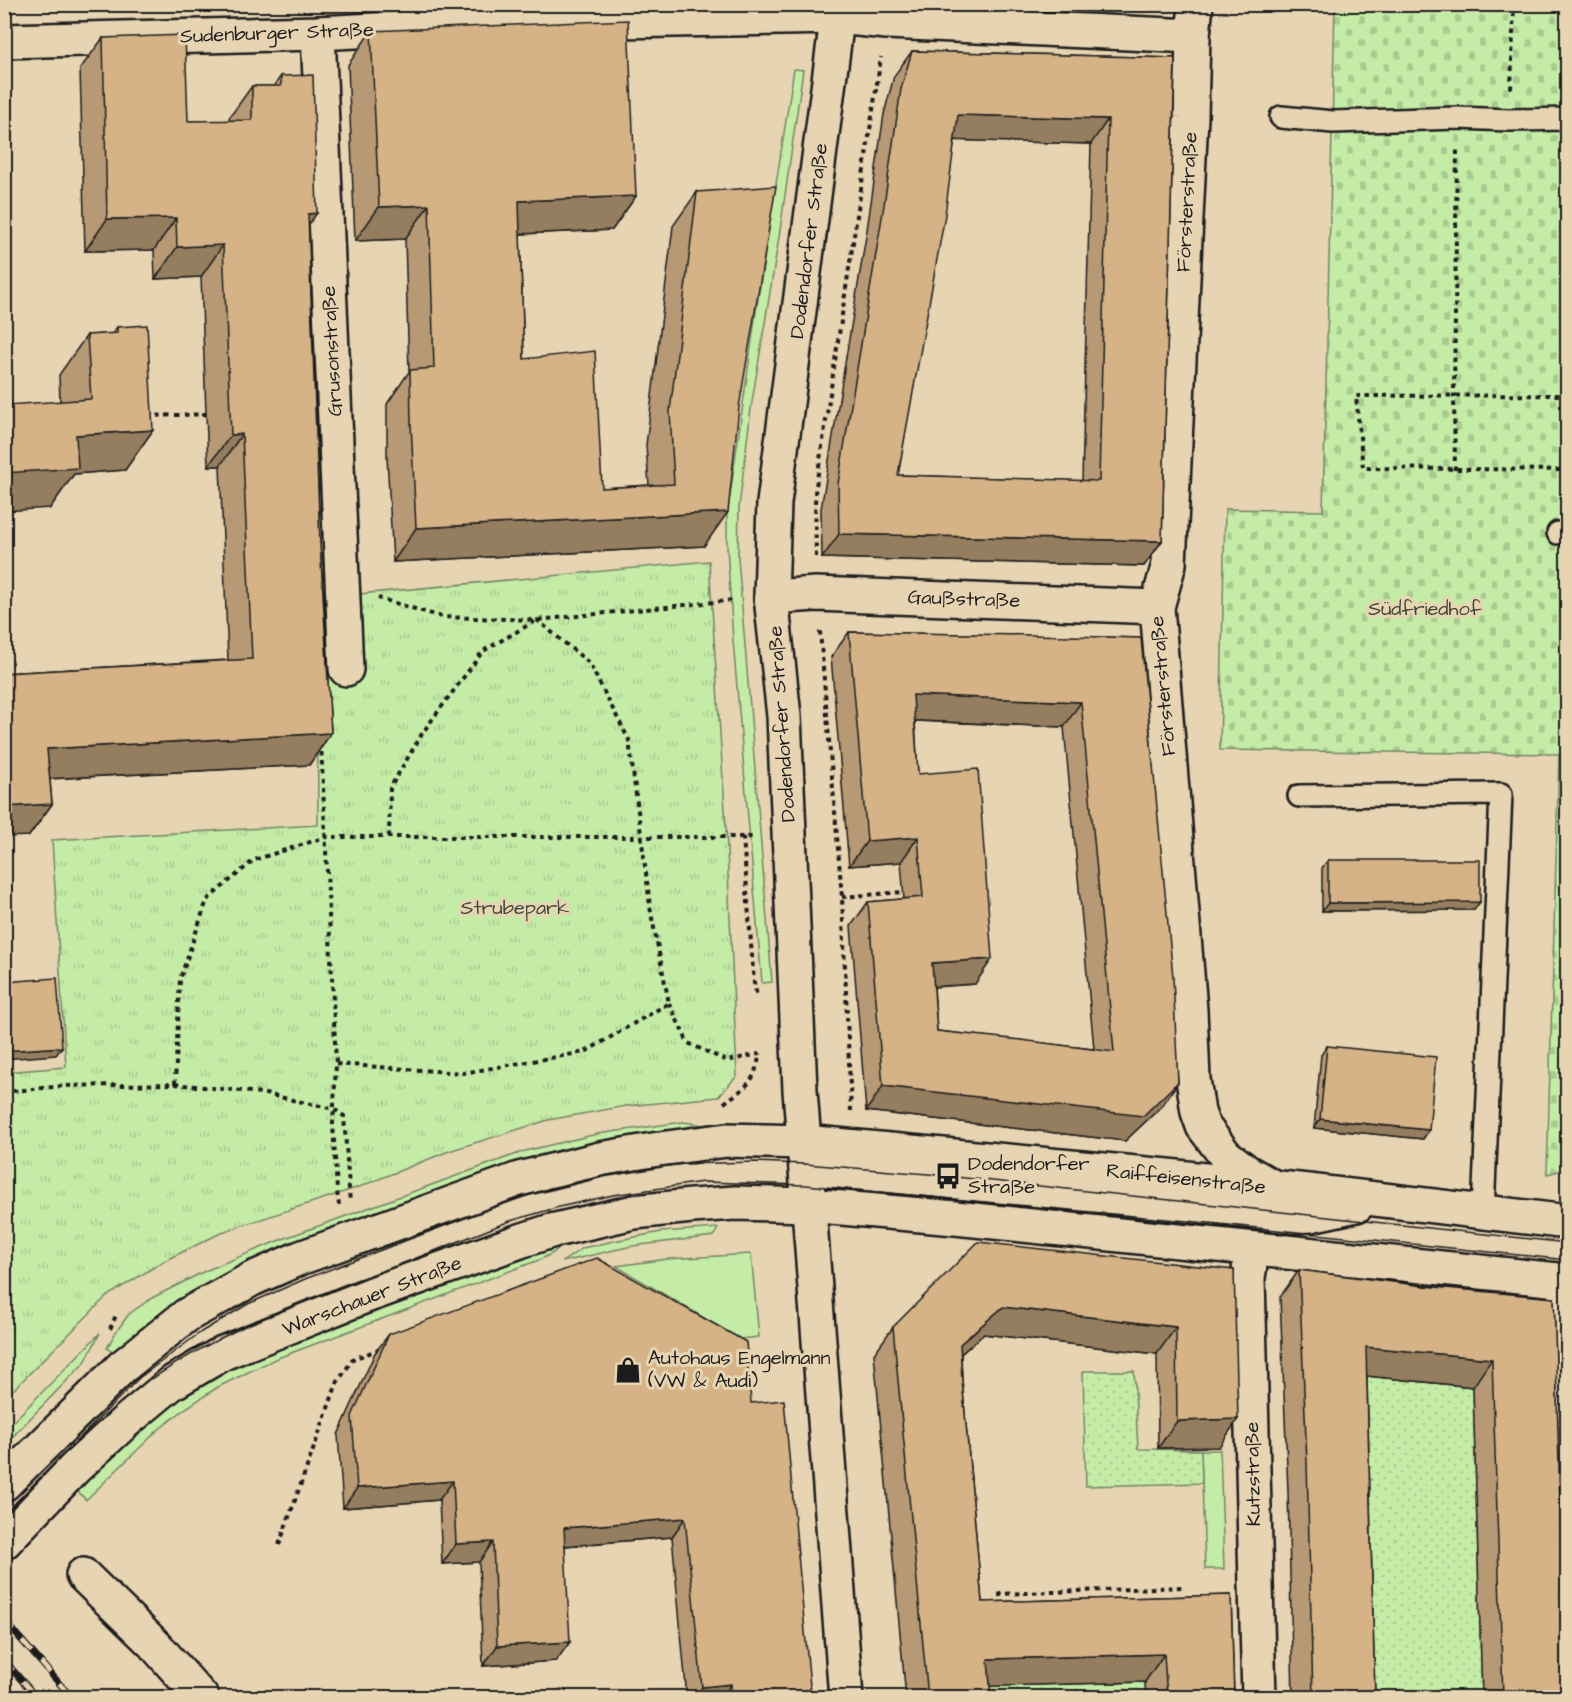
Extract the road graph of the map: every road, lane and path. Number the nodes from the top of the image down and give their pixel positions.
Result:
1 (1514, 4) edge
2 (838, 11) edge
3 (506, 14) edge
4 (1194, 20) edge
5 (318, 33) junction
6 (4, 41) edge
7 (882, 50) dead end
8 (1281, 117) dead end
9 (1457, 118) junction
10 (1568, 119) edge
11 (1510, 120) junction
12 (1568, 395) edge
13 (1454, 396) junction
14 (217, 414) dead end
15 (138, 417) edge
16 (1455, 470) junction
17 (1568, 470) edge
18 (816, 567) dead end
19 (342, 587) junction
20 (771, 597) junction
21 (1157, 607) junction
22 (537, 620) junction
23 (819, 624) dead end
24 (346, 669) dead end
25 (321, 738) edge
26 (1299, 796) dead end
27 (1568, 800) edge
28 (326, 837) junction
29 (389, 837) junction
30 (641, 837) junction
31 (743, 837) junction
32 (790, 837) junction
33 (903, 892) dead end
34 (842, 897) junction
35 (1568, 996) edge
36 (758, 1002) dead end
37 (669, 1003) junction
38 (761, 1046) dead end
39 (759, 1054) junction
40 (336, 1064) junction
41 (175, 1084) junction
42 (742, 1090) dead end
43 (4, 1092) edge
44 (850, 1094) dead end
45 (334, 1109) junction
46 (805, 1155) junction
47 (1275, 1188) junction
48 (1379, 1200) junction
49 (350, 1203) dead end
50 (808, 1205) junction
51 (340, 1206) dead end
52 (1483, 1212) junction
53 (1568, 1222) edge
54 (1252, 1250) junction
55 (1567, 1281) edge
56 (386, 1347) edge
57 (737, 1357) edge
58 (766, 1360) dead end
59 (4, 1484) edge
60 (4, 1542) edge
61 (279, 1545) dead end
62 (84, 1575) dead end
63 (1183, 1587) dead end
64 (1568, 1613) edge
65 (1001, 1617) edge
66 (1002, 1675) edge
67 (202, 1698) edge
68 (846, 1698) edge
69 (1003, 1698) edge
70 (1259, 1698) edge

1 - 11 path
2 - 3 street, Sudenburger Straße
2 - 4 street, Sudenburger Straße
2 - 20 street, Dodendorfer Straße
3 - 5 street, Sudenburger Straße
4 - 21 street, Försterstraße
5 - 6 street, Sudenburger Straße
5 - 19 street, Grusonstraße
7 - 18 path, Dodendorfer Straße
8 - 9 lane
9 - 11 lane
9 - 13 path
10 - 11 lane
12 - 13 path
13 - 16 path
13 - 16 path
14 - 15 path
16 - 17 path
19 - 22 path
19 - 24 street, Grusonstraße
20 - 21 street, Gaußstraße
20 - 22 path
20 - 32 street, Dodendorfer Straße
21 - 47 street, Försterstraße
22 - 29 path
22 - 30 path
23 - 34 path
25 - 28 path
26 - 52 lane
27 - 35 path
28 - 29 path
28 - 40 path
28 - 41 path
29 - 30 path
30 - 31 path
30 - 37 path
31 - 32 path
31 - 36 path
32 - 46 street, Dodendorfer Straße
33 - 34 path
34 - 44 path
37 - 39 path
37 - 40 path
38 - 39 path
39 - 42 path
40 - 45 path
41 - 43 path
41 - 45 path
45 - 49 path
45 - 51 path
46 - 47 street, Raiffeisenstraße
46 - 48 street
46 - 50 street, Dodendorfer Straße
46 - 59 street
47 - 48 street, Raiffeisenstraße
48 - 52 street, Raiffeisenstraße
50 - 54 street
50 - 60 street, Warschauer Straße
50 - 68 street, Dodendorfer Straße
52 - 53 street, Raiffeisenstraße
54 - 55 street
54 - 70 street, Kutzstraße
55 - 64 street
56 - 61 path
57 - 58 path
62 - 67 street
63 - 65 path
66 - 69 path

